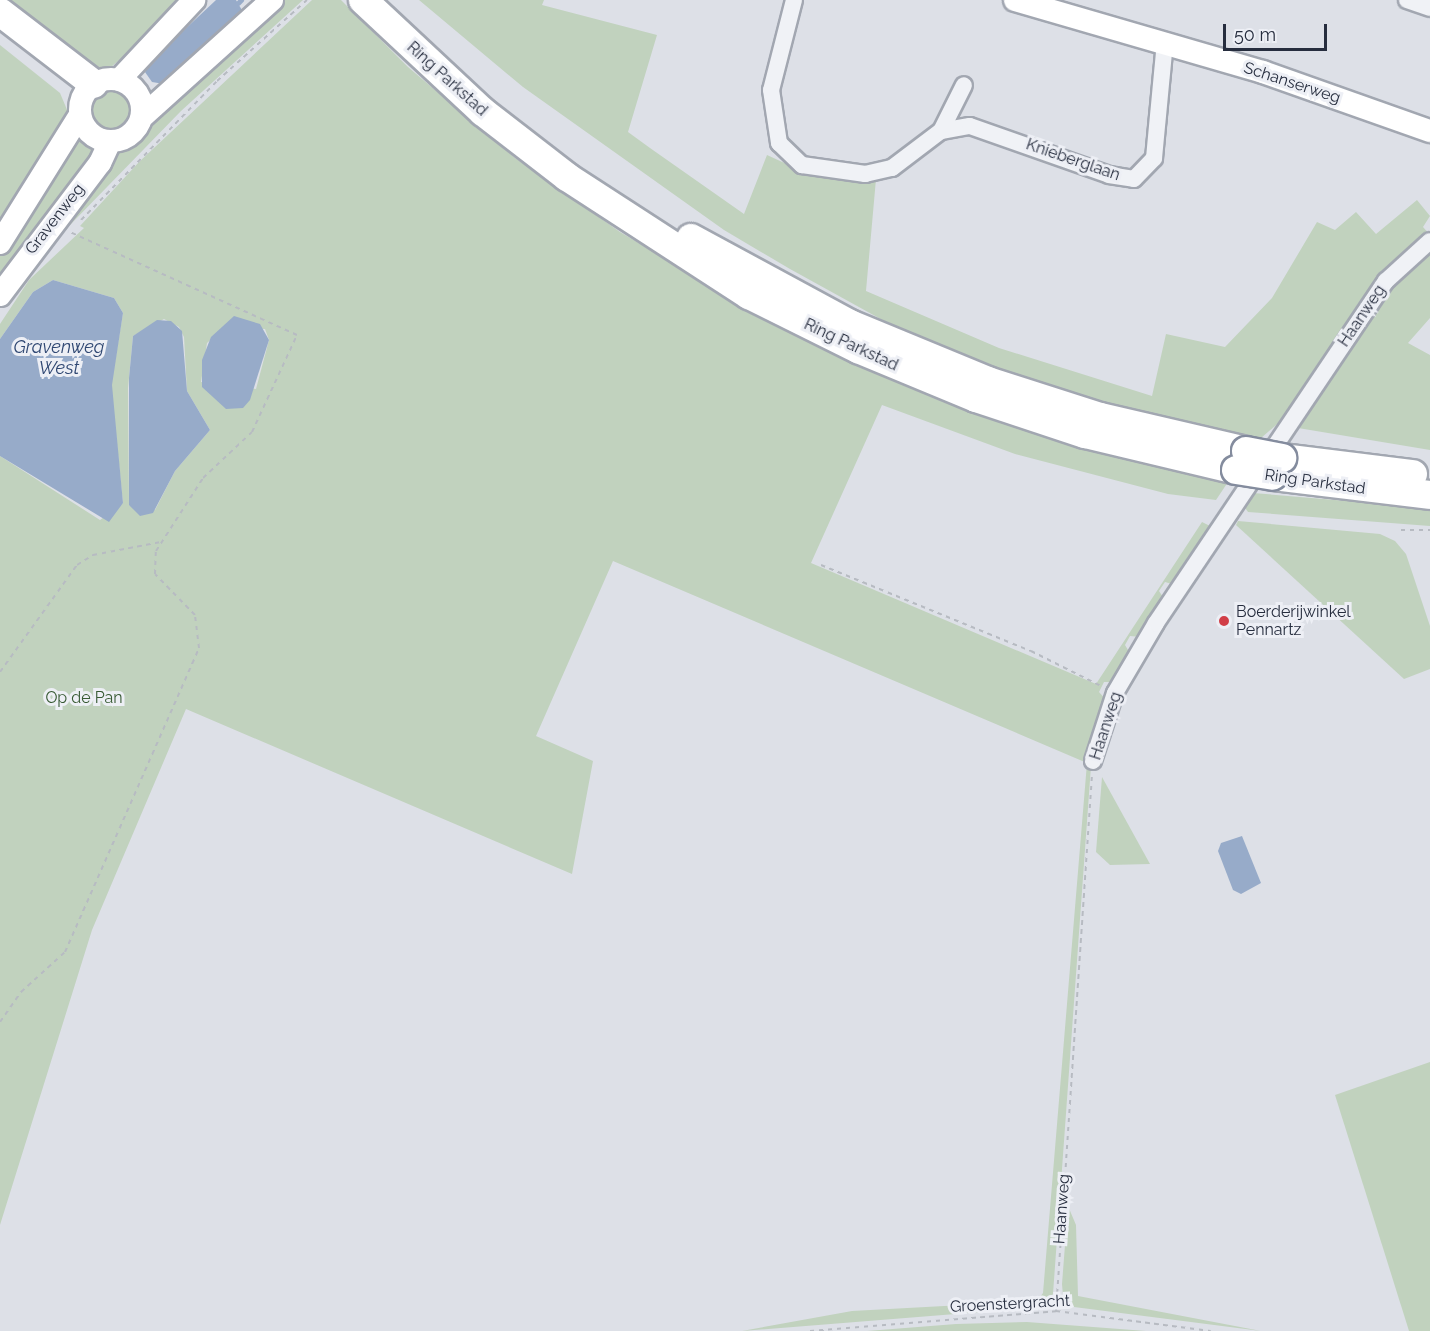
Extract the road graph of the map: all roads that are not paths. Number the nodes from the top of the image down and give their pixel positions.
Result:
1 (194, 0) edge
2 (272, 0) edge
3 (363, 0) edge
4 (390, 0) edge
5 (794, 0) edge
6 (1015, 0) edge
7 (1407, 0) edge
8 (1061, 6) edge
9 (1430, 8) edge
10 (0, 12) edge
11 (0, 31) edge
12 (1165, 42) junction
13 (964, 85) dead end
14 (94, 94) junction
15 (142, 117) junction
16 (941, 131) junction
17 (1430, 131) edge
18 (110, 142) junction
19 (1430, 241) edge
20 (0, 243) edge
21 (0, 295) edge
22 (1241, 460) junction
23 (1277, 467) junction
24 (1430, 475) edge
25 (1430, 495) edge
26 (1093, 761) road end

1 - 14 street, Gravenweg
2 - 15 street
3 - 22 highway, Ring Parkstad
4 - 22 highway, Ring Parkstad
5 - 16 street, Knieberglaan
6 - 8 street, Schanserweg
7 - 9 street
8 - 12 street, Schanserweg
10 - 14 highway
11 - 14 highway
12 - 16 street, Knieberglaan
12 - 17 street, Schanserweg
13 - 16 street, Knieberglaan
14 - 15 street
14 - 18 street
14 - 20 street, Gravenweg
15 - 18 street
18 - 21 street, Gravenweg
19 - 26 street, Haanweg
22 - 23 highway, Ring Parkstad, bridge
23 - 24 highway, Ring Parkstad
23 - 25 highway, Ring Parkstad

